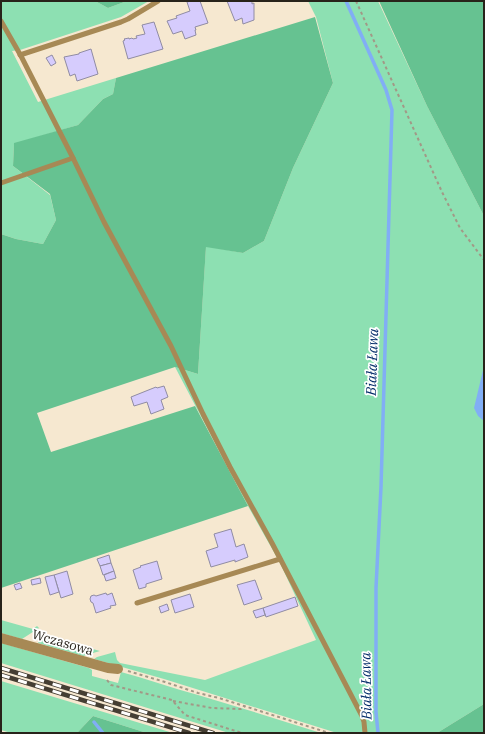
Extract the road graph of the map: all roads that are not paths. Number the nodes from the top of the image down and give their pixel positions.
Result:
1 (158, 1) edge
2 (1, 21) edge
3 (20, 55) junction
4 (73, 158) junction
5 (1, 183) edge
6 (280, 559) junction
7 (137, 603) dead end
8 (1, 638) edge
9 (118, 669) road end
10 (365, 733) edge

1 - 3 lane
2 - 3 lane
3 - 4 lane
4 - 5 lane
4 - 6 lane
6 - 7 lane
6 - 10 lane
8 - 9 street, Wczasowa

